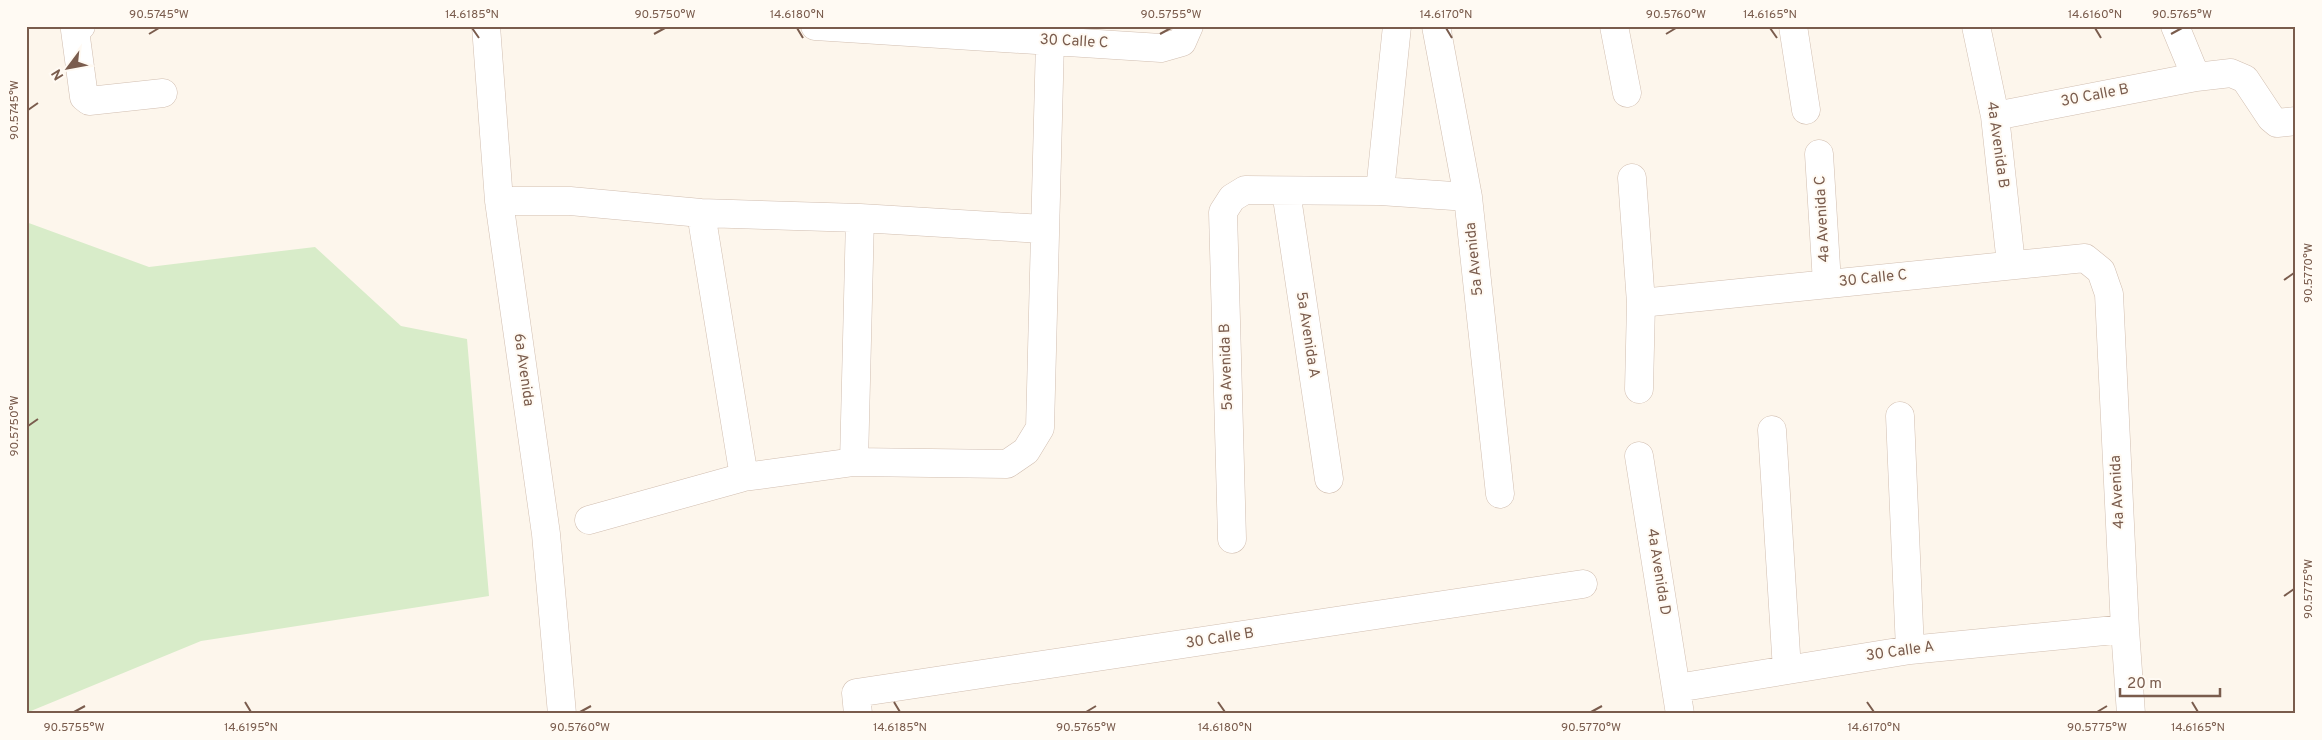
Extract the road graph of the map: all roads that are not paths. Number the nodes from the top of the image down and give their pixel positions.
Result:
1 (81, 26) edge
2 (486, 26) edge
3 (815, 26) edge
4 (1397, 26) edge
5 (1436, 26) edge
6 (1614, 26) edge
7 (1793, 26) edge
8 (1976, 26) edge
9 (2176, 26) edge
10 (1186, 34) edge
11 (1050, 41) junction
12 (2196, 77) junction
13 (1627, 93) dead end
14 (163, 94) dead end
15 (1806, 110) dead end
16 (1995, 116) junction
17 (2286, 122) edge
18 (1820, 154) dead end
19 (1632, 178) dead end
20 (1286, 191) junction
21 (1380, 191) junction
22 (1468, 197) junction
23 (499, 201) junction
24 (701, 213) junction
25 (860, 218) junction
26 (1043, 229) junction
27 (2012, 264) junction
28 (2101, 271) joint
29 (1827, 283) junction
30 (1641, 303) junction
31 (1639, 389) dead end
32 (1900, 416) dead end
33 (1772, 430) dead end
34 (1639, 456) dead end
35 (854, 462) junction
36 (744, 477) junction
37 (1329, 479) dead end
38 (1500, 494) dead end
39 (590, 520) dead end
40 (1232, 539) dead end
41 (1583, 584) dead end
42 (2124, 629) junction
43 (1910, 650) junction
44 (1787, 670) junction
45 (1678, 701) edge
46 (857, 703) edge
47 (560, 713) edge
48 (2131, 714) edge

1 - 14 street
2 - 23 street, 6a Avenida
3 - 11 street, 30 Calle C
4 - 21 street
5 - 22 street, 5a Avenida
6 - 13 street
7 - 15 street
8 - 16 street, 4a Avenida B
9 - 12 street
10 - 11 street, 30 Calle C
11 - 26 street
12 - 16 street, 30 Calle B
12 - 17 street, 30 Calle B
16 - 27 street, 4a Avenida B
18 - 29 street, 4a Avenida C
19 - 30 street
20 - 21 street
20 - 37 street, 5a Avenida A
20 - 40 street, 5a Avenida B
21 - 22 street
22 - 38 street, 5a Avenida
23 - 24 street
23 - 47 street, 6a Avenida
24 - 25 street
24 - 36 street
25 - 26 street
25 - 35 street
26 - 35 street
27 - 28 street, 30 Calle C
27 - 29 street, 30 Calle C
28 - 42 street, 4a Avenida
29 - 30 street, 30 Calle C
30 - 31 street
32 - 43 street
33 - 44 street
34 - 45 street, 4a Avenida D
35 - 36 street
36 - 39 street
41 - 46 street, 30 Calle B
42 - 43 street, 30 Calle A
42 - 48 street, 4a Avenida
43 - 44 street, 30 Calle A
44 - 45 street, 30 Calle A

